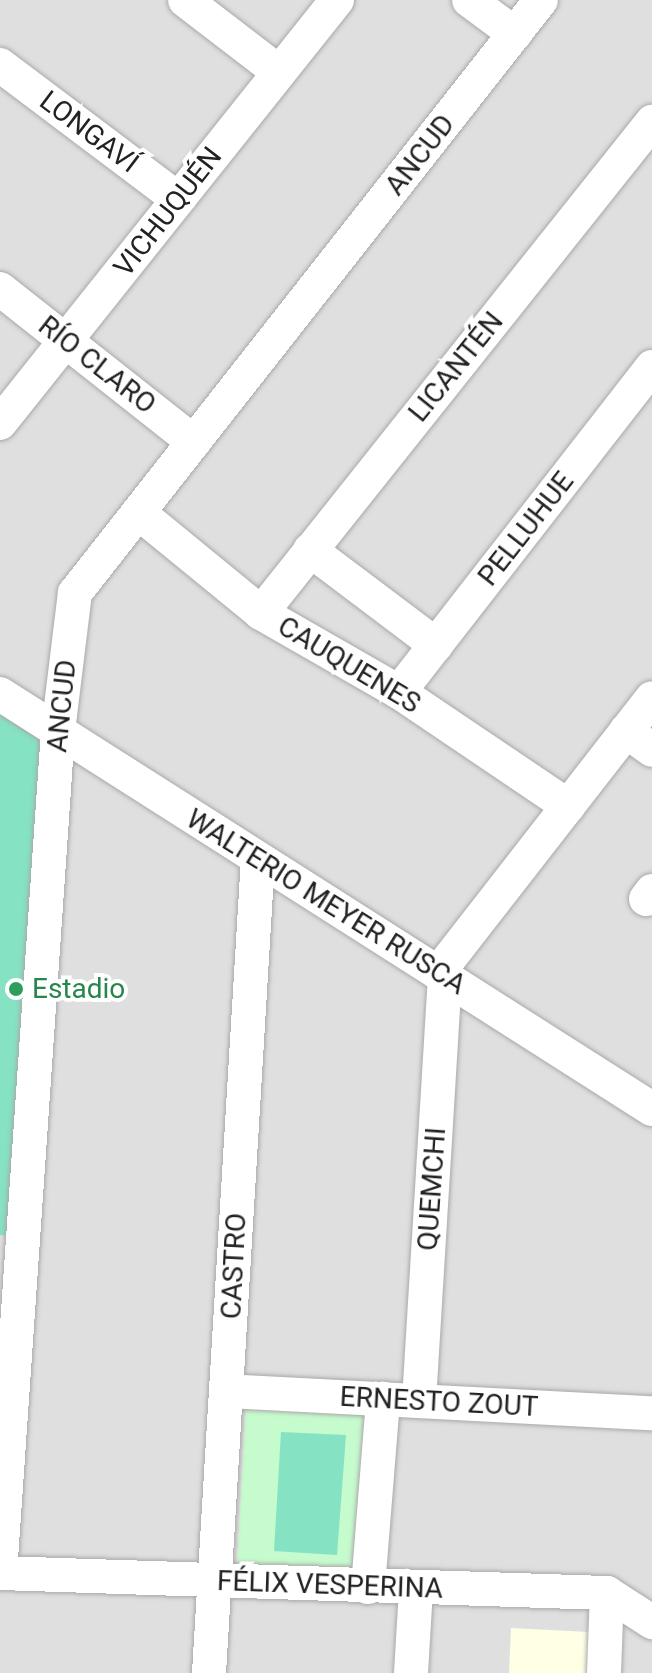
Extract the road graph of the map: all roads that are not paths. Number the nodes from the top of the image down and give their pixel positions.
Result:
1 (185, 0) edge
2 (337, 0) edge
3 (469, 0) edge
4 (541, 0) edge
5 (515, 34) junction
6 (0, 65) edge
7 (279, 72) junction
8 (652, 122) edge
9 (178, 199) junction
10 (0, 289) edge
11 (66, 341) junction
12 (652, 367) edge
13 (0, 423) edge
14 (194, 442) junction
15 (139, 513) junction
16 (310, 550) junction
17 (261, 613) junction
18 (436, 645) junction
19 (399, 692) junction
20 (0, 694) edge
21 (652, 698) edge
22 (58, 731) junction
23 (639, 740) edge
24 (568, 806) junction
25 (258, 859) junction
26 (441, 975) junction
27 (652, 1109) edge
28 (11, 1251) edge
29 (226, 1391) junction
30 (383, 1399) junction
31 (419, 1401) junction
32 (652, 1413) edge
33 (4, 1449) edge
34 (0, 1573) edge
35 (214, 1580) junction
36 (368, 1587) junction
37 (416, 1588) junction
38 (607, 1593) junction
39 (652, 1622) edge
40 (209, 1673) edge
41 (411, 1673) edge
42 (604, 1673) edge

1 - 7 street
2 - 7 street, VICHUQUÉN
3 - 5 street
4 - 5 street, ANCUD
5 - 14 street, ANCUD
6 - 9 street, LONGAVÍ
7 - 9 street, VICHUQUÉN
8 - 16 street, LICANTÉN
9 - 11 street, VICHUQUÉN
10 - 11 street, RÍO CLARO
11 - 13 street, VICHUQUÉN
11 - 14 street, RÍO CLARO
12 - 18 street, PELLUHUE
14 - 15 street, ANCUD
15 - 17 street, CAUQUENES
15 - 22 street, ANCUD
16 - 17 street, LICANTÉN
16 - 18 street
17 - 19 street, CAUQUENES
18 - 19 street, PELLUHUE
19 - 24 street, CAUQUENES
20 - 22 street, WALTERIO MEYER RUSCA
21 - 23 street
22 - 25 street, WALTERIO MEYER RUSCA
22 - 28 street, ANCUD
23 - 24 street
24 - 26 street
25 - 26 street, WALTERIO MEYER RUSCA
25 - 29 street, CASTRO
26 - 27 street, WALTERIO MEYER RUSCA
26 - 31 street, QUEMCHI
28 - 33 street, ANCUD
29 - 30 street, ERNESTO ZOUT
29 - 35 street, CASTRO
30 - 31 street, ERNESTO ZOUT
30 - 36 street
31 - 32 street, ERNESTO ZOUT
33 - 34 street, ANCUD
34 - 35 street, FÉLIX VESPERINA
35 - 36 street, FÉLIX VESPERINA
35 - 40 street, CASTRO
36 - 37 street, FÉLIX VESPERINA
37 - 38 street, FÉLIX VESPERINA
37 - 41 street
38 - 39 street
38 - 42 street

